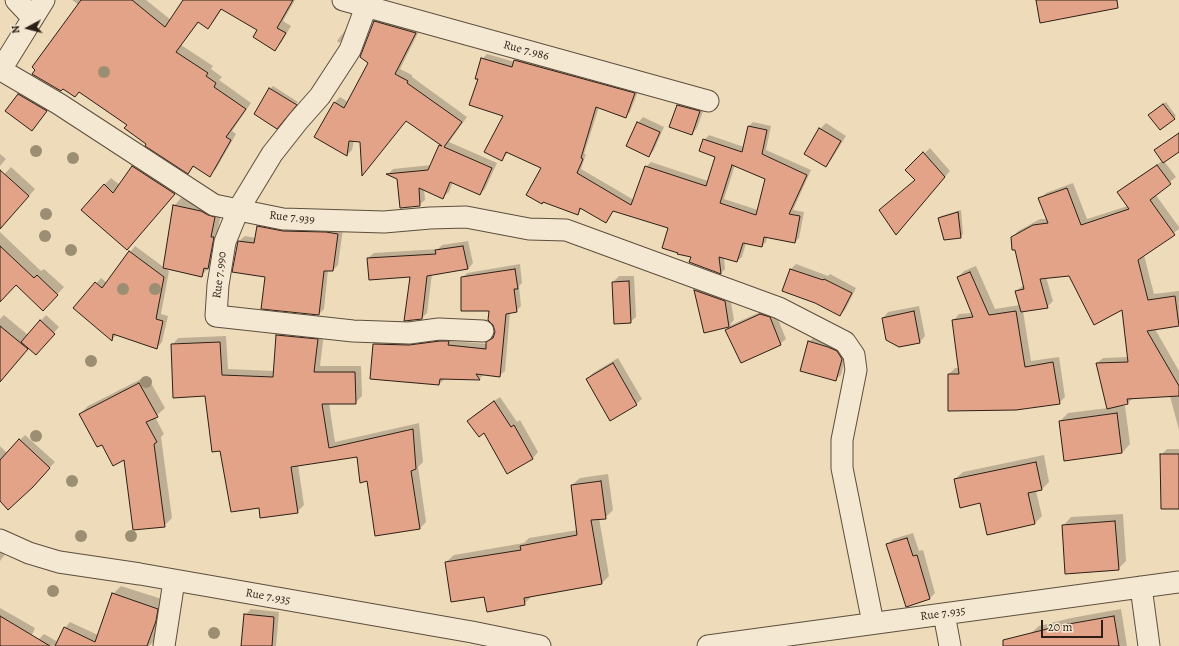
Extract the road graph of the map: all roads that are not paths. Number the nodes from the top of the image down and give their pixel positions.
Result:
1 (16, 0) edge
2 (44, 0) edge
3 (343, 0) edge
4 (366, 7) junction
5 (33, 18) junction
6 (0, 71) edge
7 (708, 101) dead end
8 (238, 210) junction
9 (484, 331) dead end
10 (0, 540) edge
11 (174, 581) junction
12 (1179, 582) edge
13 (1141, 587) junction
14 (944, 614) junction
15 (873, 623) junction
16 (756, 643) edge
17 (164, 646) edge
18 (540, 646) edge
19 (708, 646) edge
20 (950, 646) edge
21 (1149, 646) edge

1 - 5 street
2 - 5 street
3 - 4 street, Rue 7.986
4 - 7 street, Rue 7.986
4 - 8 street, Rue 7.990
5 - 6 street
6 - 8 street, Rue 7.939
8 - 9 street, Rue 7.990
8 - 15 street, Rue 7.939
10 - 11 street, Rue 7.935
11 - 17 street
11 - 18 street, Rue 7.935
12 - 13 street, Rue 7.935
13 - 14 street, Rue 7.935
13 - 21 street
14 - 15 street, Rue 7.935
14 - 20 street
15 - 16 street, Rue 7.935
16 - 19 street, Rue 7.935

